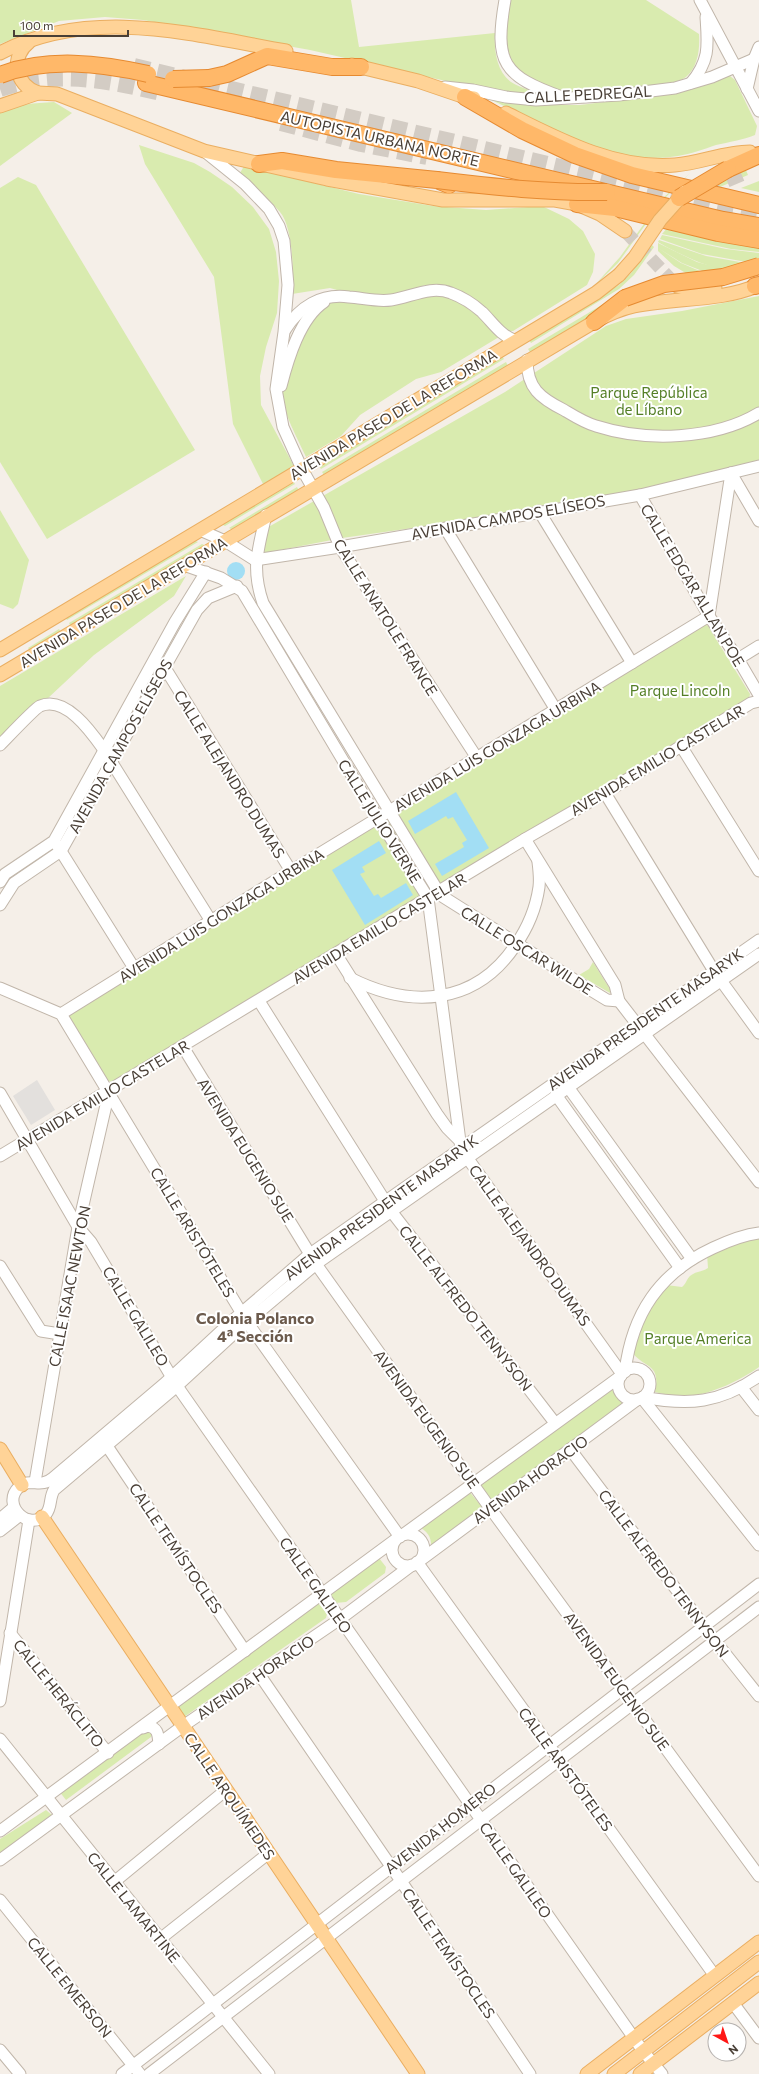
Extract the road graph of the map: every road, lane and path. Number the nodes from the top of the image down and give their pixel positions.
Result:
1 (505, 0) edge
2 (700, 0) edge
3 (706, 14) junction
4 (174, 32) junction
5 (34, 39) junction
6 (759, 47) edge
7 (0, 53) edge
8 (260, 58) junction
9 (754, 59) junction
10 (361, 67) junction
11 (734, 67) junction
12 (0, 75) edge
13 (173, 79) junction
14 (690, 83) junction
15 (0, 85) edge
16 (437, 87) junction
17 (747, 89) junction
18 (38, 93) junction
19 (465, 97) junction
20 (567, 98) junction
21 (0, 106) edge
22 (759, 111) edge
23 (204, 151) junction
24 (756, 152) edge
25 (259, 164) junction
26 (612, 167) junction
27 (437, 180) junction
28 (498, 188) junction
29 (478, 189) junction
30 (607, 192) junction
31 (679, 198) junction
32 (555, 200) junction
33 (759, 200) edge
34 (577, 204) junction
35 (759, 206) edge
36 (759, 217) edge
37 (759, 226) edge
38 (625, 231) tunnel mouth
39 (759, 240) edge
40 (759, 266) edge
41 (756, 282) edge
42 (677, 286) tunnel mouth
43 (336, 296) junction
44 (629, 302) junction
45 (594, 322) joint
46 (284, 332) junction
47 (516, 341) junction
48 (505, 347) junction
49 (527, 360) junction
50 (516, 367) junction
51 (278, 405) junction
52 (759, 413) edge
53 (759, 466) edge
54 (302, 469) junction
55 (731, 473) junction
56 (314, 487) junction
57 (640, 495) junction
58 (539, 511) junction
59 (266, 515) junction
60 (759, 521) edge
61 (445, 528) junction
62 (200, 530) junction
63 (224, 541) junction
64 (340, 548) junction
65 (255, 560) junction
66 (184, 565) junction
67 (206, 572) junction
68 (714, 582) junction
69 (237, 586) junction
70 (693, 588) junction
71 (709, 616) junction
72 (759, 646) edge
73 (0, 650) edge
74 (738, 659) junction
75 (152, 662) junction
76 (632, 663) junction
77 (165, 668) junction
78 (0, 675) edge
79 (759, 695) edge
80 (759, 701) edge
81 (556, 710) junction
82 (0, 745) edge
83 (681, 746) junction
84 (104, 750) junction
85 (477, 758) junction
86 (112, 762) junction
87 (375, 786) junction
88 (605, 793) junction
89 (362, 794) junction
90 (390, 812) junction
91 (378, 819) junction
92 (525, 840) junction
93 (54, 841) junction
94 (61, 851) junction
95 (538, 862) junction
96 (291, 871) junction
97 (759, 871) edge
98 (2, 875) edge
99 (432, 896) junction
100 (0, 905) edge
101 (211, 921) junction
102 (759, 940) edge
103 (517, 943) junction
104 (336, 954) junction
105 (759, 954) edge
106 (134, 968) junction
107 (714, 971) junction
108 (350, 978) junction
109 (720, 980) junction
110 (0, 988) edge
111 (440, 996) junction
112 (619, 1001) junction
113 (258, 1002) junction
114 (61, 1014) junction
115 (640, 1029) junction
116 (759, 1033) edge
117 (183, 1047) junction
118 (568, 1087) junction
119 (109, 1092) junction
120 (0, 1093) edge
121 (556, 1095) junction
122 (27, 1139) junction
123 (462, 1149) junction
124 (0, 1156) edge
125 (759, 1182) edge
126 (388, 1206) junction
127 (78, 1227) junction
128 (759, 1233) edge
129 (310, 1254) junction
130 (692, 1259) junction
131 (316, 1264) junction
132 (0, 1266) edge
133 (680, 1268) junction
134 (241, 1312) junction
135 (247, 1322) junction
136 (60, 1334) junction
137 (623, 1374) junction
138 (759, 1376) edge
139 (175, 1381) junction
140 (741, 1387) junction
141 (641, 1398) junction
142 (759, 1410) edge
143 (556, 1423) junction
144 (107, 1446) junction
145 (0, 1448) edge
146 (570, 1449) junction
147 (28, 1483) junction
148 (473, 1483) junction
149 (490, 1508) junction
150 (20, 1515) junction
151 (42, 1517) junction
152 (0, 1519) edge
153 (0, 1532) edge
154 (400, 1537) junction
155 (759, 1545) edge
156 (417, 1562) junction
157 (759, 1584) edge
158 (322, 1593) junction
159 (759, 1607) edge
160 (340, 1619) junction
161 (705, 1627) junction
162 (10, 1633) junction
163 (716, 1642) junction
164 (245, 1651) junction
165 (259, 1674) junction
166 (622, 1689) junction
167 (759, 1696) edge
168 (0, 1701) edge
169 (633, 1704) junction
170 (170, 1708) junction
171 (183, 1726) junction
172 (143, 1728) junction
173 (0, 1740) edge
174 (159, 1744) junction
175 (549, 1744) junction
176 (108, 1753) junction
177 (559, 1760) junction
178 (226, 1790) junction
179 (47, 1797) junction
180 (470, 1805) junction
181 (61, 1815) junction
182 (480, 1819) junction
183 (0, 1831) edge
184 (269, 1854) junction
185 (0, 1860) edge
186 (391, 1867) junction
187 (759, 1876) edge
188 (401, 1881) junction
189 (114, 1882) junction
190 (0, 1900) edge
191 (316, 1924) junction
192 (325, 1938) junction
193 (160, 1939) junction
194 (759, 1942) edge
195 (759, 1962) edge
196 (715, 1976) junction
197 (759, 1983) edge
198 (212, 2003) junction
199 (733, 2003) junction
200 (224, 2017) junction
201 (634, 2038) junction
202 (759, 2038) edge
203 (0, 2050) edge
204 (643, 2051) junction
205 (654, 2063) junction
206 (136, 2070) edge
207 (20, 2074) edge
208 (122, 2074) edge
209 (149, 2074) edge
210 (269, 2074) edge
211 (418, 2074) edge
212 (530, 2074) edge
213 (587, 2074) edge
214 (614, 2074) edge
215 (640, 2074) edge
216 (662, 2074) edge

1 - 20 street
2 - 3 street
3 - 11 street
3 - 14 street
4 - 5 main road
4 - 8 main road
4 - 10 main road
5 - 7 main road
5 - 18 main road
6 - 9 street
8 - 10 highway
8 - 13 highway, bridge
9 - 11 street, CALLE PEDREGAL
9 - 17 street
10 - 16 main road
11 - 14 street, CALLE PEDREGAL
11 - 17 street
12 - 13 highway, AUTOPISTA URBANA NORTE, bridge
13 - 36 highway, AUTOPISTA URBANA NORTE, bridge
14 - 20 street, CALLE PEDREGAL
15 - 30 highway, AUTOPISTA URBANA NORTE, bridge
16 - 19 main road
16 - 20 street, CALLE PEDREGAL
17 - 22 street
18 - 21 main road
18 - 23 main road
19 - 24 main road
19 - 26 highway
23 - 25 main road
23 - 46 street, CALLE ANATOLE FRANCE
24 - 31 highway, bridge
24 - 31 main road, AVENIDA PASEO DE LA REFORMA, bridge
25 - 27 highway
25 - 32 main road
26 - 33 highway
26 - 35 highway
27 - 28 highway, bridge
27 - 29 highway
28 - 29 highway, bridge
28 - 30 highway, bridge
29 - 32 highway
30 - 37 highway, AUTOPISTA URBANA NORTE
31 - 47 main road, AVENIDA PASEO DE LA REFORMA, bridge
32 - 34 main road
34 - 38 main road
34 - 39 highway
40 - 44 highway, bridge
41 - 42 main road
41 - 44 main road
43 - 46 street
43 - 47 street
43 - 51 street
44 - 45 highway
45 - 49 main road, AVENIDA PASEO DE LA REFORMA
46 - 51 street, CALLE ANATOLE FRANCE
47 - 48 main road, AVENIDA PASEO DE LA REFORMA
48 - 50 main road
48 - 54 main road, AVENIDA PASEO DE LA REFORMA
49 - 50 main road, AVENIDA PASEO DE LA REFORMA
49 - 52 street
50 - 56 main road, AVENIDA PASEO DE LA REFORMA
51 - 54 street, CALLE ANATOLE FRANCE
53 - 55 street, AVENIDA CAMPOS ELÍSEOS
54 - 56 street, CALLE ANATOLE FRANCE
54 - 62 main road, AVENIDA PASEO DE LA REFORMA
55 - 57 street, AVENIDA CAMPOS ELÍSEOS
55 - 60 street
55 - 68 street
56 - 59 main road, AVENIDA PASEO DE LA REFORMA
56 - 64 street, CALLE ANATOLE FRANCE
57 - 58 street, AVENIDA CAMPOS ELÍSEOS
57 - 70 street, CALLE EDGAR ALLAN POE
58 - 61 street, AVENIDA CAMPOS ELÍSEOS
58 - 76 street
59 - 63 main road, AVENIDA PASEO DE LA REFORMA
59 - 65 street, CALLE JULIO VERNE
61 - 64 street, AVENIDA CAMPOS ELÍSEOS
61 - 81 street
62 - 63 street
62 - 73 main road, AVENIDA PASEO DE LA REFORMA
63 - 65 street
63 - 66 main road, AVENIDA PASEO DE LA REFORMA
64 - 65 street, AVENIDA CAMPOS ELÍSEOS
64 - 85 street, CALLE ANATOLE FRANCE
65 - 87 street, CALLE JULIO VERNE
66 - 67 street, CALLE JULIO VERNE
66 - 78 main road, AVENIDA PASEO DE LA REFORMA
67 - 69 street, CALLE JULIO VERNE
67 - 75 street, AVENIDA CAMPOS ELÍSEOS
68 - 70 street
68 - 71 street
69 - 77 street, AVENIDA CAMPOS ELÍSEOS
69 - 89 street, CALLE JULIO VERNE
70 - 71 street, CALLE EDGAR ALLAN POE
71 - 74 street, CALLE EDGAR ALLAN POE
71 - 76 street, AVENIDA LUIS GONZAGA URBINA
72 - 74 street
74 - 79 street, CALLE EDGAR ALLAN POE
75 - 77 street
75 - 84 street, AVENIDA CAMPOS ELÍSEOS
76 - 81 street, AVENIDA LUIS GONZAGA URBINA
77 - 86 street, AVENIDA CAMPOS ELÍSEOS
77 - 96 street, CALLE ALEJANDRO DUMAS
80 - 83 street, AVENIDA EMILIO CASTELAR
81 - 85 street, AVENIDA LUIS GONZAGA URBINA
82 - 84 street
83 - 88 street, AVENIDA EMILIO CASTELAR
83 - 97 street
84 - 86 street
84 - 93 street, AVENIDA CAMPOS ELÍSEOS
85 - 90 street, AVENIDA LUIS GONZAGA URBINA
86 - 94 street, AVENIDA CAMPOS ELÍSEOS
86 - 101 street
87 - 89 street
87 - 90 street, CALLE JULIO VERNE
88 - 92 street, AVENIDA EMILIO CASTELAR
88 - 107 street
89 - 91 street, CALLE JULIO VERNE
90 - 91 street, AVENIDA LUIS GONZAGA URBINA
90 - 99 street, CALLE JULIO VERNE
91 - 96 street, AVENIDA LUIS GONZAGA URBINA
91 - 99 street, CALLE JULIO VERNE
92 - 95 street
92 - 99 street, AVENIDA EMILIO CASTELAR
93 - 94 street
93 - 98 street, AVENIDA CAMPOS ELÍSEOS
94 - 100 street, AVENIDA CAMPOS ELÍSEOS
94 - 106 street
95 - 103 street
95 - 112 street
96 - 101 street, AVENIDA LUIS GONZAGA URBINA
99 - 103 street, CALLE OSCAR WILDE
99 - 104 street, AVENIDA EMILIO CASTELAR
99 - 111 street, CALLE JULIO VERNE
101 - 106 street, AVENIDA LUIS GONZAGA URBINA
102 - 107 street, AVENIDA PRESIDENTE MASARYK
103 - 111 street
103 - 112 street, CALLE OSCAR WILDE
104 - 108 street, CALLE ALEJANDRO DUMAS
104 - 113 street, AVENIDA EMILIO CASTELAR
105 - 109 street, AVENIDA PRESIDENTE MASARYK
106 - 114 street, AVENIDA LUIS GONZAGA URBINA
107 - 109 street
107 - 115 street, AVENIDA PRESIDENTE MASARYK
108 - 111 street
108 - 123 street, CALLE ALEJANDRO DUMAS
109 - 115 street, AVENIDA PRESIDENTE MASARYK
109 - 116 street
110 - 114 street
111 - 123 street, CALLE JULIO VERNE
112 - 115 street
113 - 117 street, AVENIDA EMILIO CASTELAR
113 - 126 street, CALLE ALFREDO TENNYSON
114 - 119 street, CALLE ARISTÓTELES
115 - 118 street, AVENIDA PRESIDENTE MASARYK
115 - 123 street, AVENIDA PRESIDENTE MASARYK
115 - 125 street
117 - 119 street, AVENIDA EMILIO CASTELAR
117 - 129 street, AVENIDA EUGENIO SUE
118 - 121 street, AVENIDA PRESIDENTE MASARYK
118 - 130 street
119 - 122 street, AVENIDA EMILIO CASTELAR
119 - 127 street, CALLE ISAAC NEWTON
119 - 134 street, CALLE ARISTÓTELES
120 - 122 street, CALLE GALILEO
121 - 123 street, AVENIDA PRESIDENTE MASARYK
121 - 133 street
122 - 124 street, AVENIDA EMILIO CASTELAR
122 - 127 street, CALLE GALILEO
123 - 126 street, AVENIDA PRESIDENTE MASARYK
123 - 137 street, CALLE ALEJANDRO DUMAS
126 - 129 street, AVENIDA PRESIDENTE MASARYK
126 - 131 street, AVENIDA PRESIDENTE MASARYK
126 - 143 street, CALLE ALFREDO TENNYSON
127 - 136 street, CALLE ISAAC NEWTON
127 - 139 street, CALLE GALILEO
128 - 130 street
129 - 131 street, AVENIDA EUGENIO SUE
129 - 134 street, AVENIDA PRESIDENTE MASARYK
130 - 133 street
131 - 135 street, AVENIDA PRESIDENTE MASARYK
131 - 148 street, AVENIDA EUGENIO SUE
132 - 136 street
133 - 137 street
134 - 135 street, CALLE ARISTÓTELES
134 - 139 street, AVENIDA PRESIDENTE MASARYK
135 - 139 street, AVENIDA PRESIDENTE MASARYK
135 - 154 street, CALLE ARISTÓTELES
136 - 147 street, CALLE ISAAC NEWTON
137 - 141 street
137 - 141 street
137 - 143 street, AVENIDA HORACIO
138 - 140 street
139 - 144 street, AVENIDA PRESIDENTE MASARYK
139 - 147 street, AVENIDA PRESIDENTE MASARYK
139 - 158 street, CALLE GALILEO
140 - 141 street
140 - 142 street
141 - 146 street, AVENIDA HORACIO
141 - 155 street
143 - 148 street, AVENIDA HORACIO
144 - 151 street, AVENIDA PRESIDENTE MASARYK
144 - 164 street, CALLE TEMÍSTOCLES
145 - 147 main road
146 - 149 street, AVENIDA HORACIO
146 - 161 street, CALLE ALFREDO TENNYSON
147 - 150 street
148 - 149 street, AVENIDA EUGENIO SUE
148 - 154 street, AVENIDA HORACIO
149 - 156 street, AVENIDA HORACIO
149 - 166 street, AVENIDA EUGENIO SUE
150 - 151 street
150 - 152 street
150 - 153 street
150 - 162 street
151 - 170 main road, CALLE ARQUÍMEDES
154 - 156 street
154 - 156 street
154 - 158 street, AVENIDA HORACIO
156 - 160 street, AVENIDA HORACIO
156 - 175 street, CALLE ARISTÓTELES
157 - 161 street, AVENIDA HOMERO
158 - 160 street, CALLE GALILEO
158 - 164 street, AVENIDA HORACIO
159 - 163 street, AVENIDA HOMERO
160 - 165 street, AVENIDA HORACIO
160 - 180 street, CALLE GALILEO
161 - 163 street, CALLE ALFREDO TENNYSON
161 - 166 street, AVENIDA HOMERO
162 - 168 street
162 - 176 street, CALLE HERÁCLITO
163 - 167 street, CALLE ALFREDO TENNYSON
163 - 169 street, AVENIDA HOMERO
164 - 170 street, AVENIDA HORACIO
165 - 171 street, AVENIDA HORACIO
165 - 186 street, CALLE TEMÍSTOCLES
166 - 169 street, AVENIDA EUGENIO SUE
166 - 175 street, AVENIDA HOMERO
169 - 177 street, AVENIDA HOMERO
169 - 187 street, AVENIDA EUGENIO SUE
170 - 171 main road, CALLE ARQUÍMEDES
170 - 172 street, AVENIDA HORACIO
171 - 174 street, AVENIDA HORACIO
171 - 178 main road, CALLE ARQUÍMEDES
172 - 174 street
172 - 176 street, AVENIDA HORACIO
173 - 179 street, CALLE LAMARTINE
174 - 181 street, AVENIDA HORACIO
175 - 177 street, CALLE ARISTÓTELES
175 - 180 street, AVENIDA HOMERO
176 - 179 street, AVENIDA HORACIO
177 - 182 street, AVENIDA HOMERO
177 - 196 street, CALLE ARISTÓTELES
178 - 184 main road, CALLE ARQUÍMEDES
178 - 189 street
179 - 181 street, CALLE LAMARTINE
179 - 183 street, AVENIDA HORACIO
180 - 182 street, CALLE GALILEO
180 - 186 street, AVENIDA HOMERO
181 - 185 street, AVENIDA HORACIO
181 - 189 street, CALLE LAMARTINE
182 - 188 street, AVENIDA HOMERO
182 - 201 street, CALLE GALILEO
184 - 191 main road, CALLE ARQUÍMEDES
184 - 193 street
186 - 188 street, CALLE TEMÍSTOCLES
186 - 191 street, AVENIDA HOMERO
188 - 192 street, AVENIDA HOMERO
188 - 212 street, CALLE TEMÍSTOCLES
189 - 193 street, CALLE LAMARTINE
190 - 206 street, CALLE EMERSON
191 - 192 main road, CALLE ARQUÍMEDES
191 - 198 street, AVENIDA HOMERO
192 - 200 street, AVENIDA HOMERO
192 - 211 main road, CALLE ARQUÍMEDES
193 - 198 street, CALLE LAMARTINE
194 - 196 main road
195 - 204 main road
196 - 201 main road
197 - 199 main road
198 - 200 street, CALLE LAMARTINE
198 - 206 street, AVENIDA HOMERO
199 - 202 street
199 - 205 main road
200 - 209 street, AVENIDA HOMERO
200 - 210 street, CALLE LAMARTINE
201 - 204 street, CALLE GALILEO
201 - 213 main road
203 - 207 street
204 - 205 street, CALLE GALILEO
204 - 214 main road
205 - 215 main road
205 - 216 street, CALLE GALILEO
206 - 208 street, AVENIDA HOMERO

